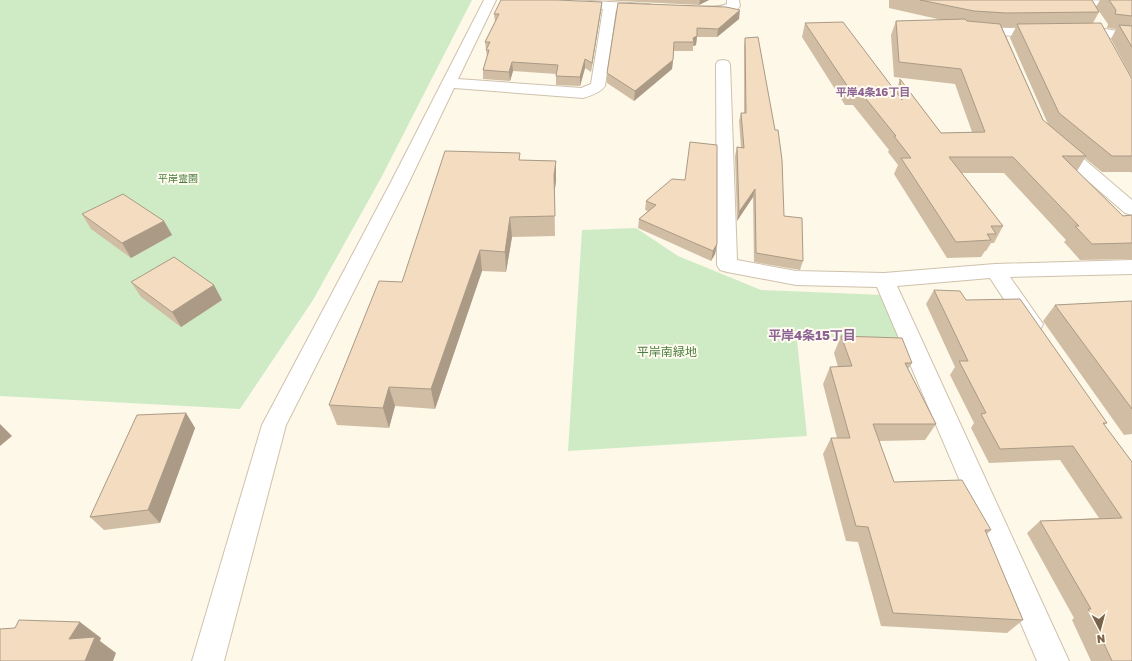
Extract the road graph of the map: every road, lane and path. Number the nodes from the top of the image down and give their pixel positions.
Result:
1 (490, 0) edge
2 (499, 0) edge
3 (657, 0) edge
4 (733, 0) edge
5 (1081, 0) edge
6 (1085, 0) edge
7 (582, 2) edge
8 (559, 3) edge
9 (1132, 5) edge
10 (610, 6) junction
11 (686, 10) edge
12 (1095, 21) junction
13 (966, 31) edge
14 (1053, 32) edge
15 (1068, 32) edge
16 (1132, 37) edge
17 (1105, 46) edge
18 (723, 64) dead end
19 (448, 83) junction
20 (1047, 137) edge
21 (1132, 209) edge
22 (1132, 267) edge
23 (995, 271) junction
24 (884, 280) junction
25 (1044, 341) edge
26 (208, 661) edge
27 (1053, 661) edge

1 - 2 street
1 - 19 street
3 - 10 street
4 - 11 street
5 - 6 street
6 - 9 street
6 - 12 street
7 - 8 street
7 - 10 street
10 - 19 street
12 - 15 street
12 - 16 street
12 - 17 street
13 - 14 street
18 - 24 street
19 - 26 street
20 - 21 street
22 - 23 street
23 - 24 street
23 - 25 street
24 - 27 street

